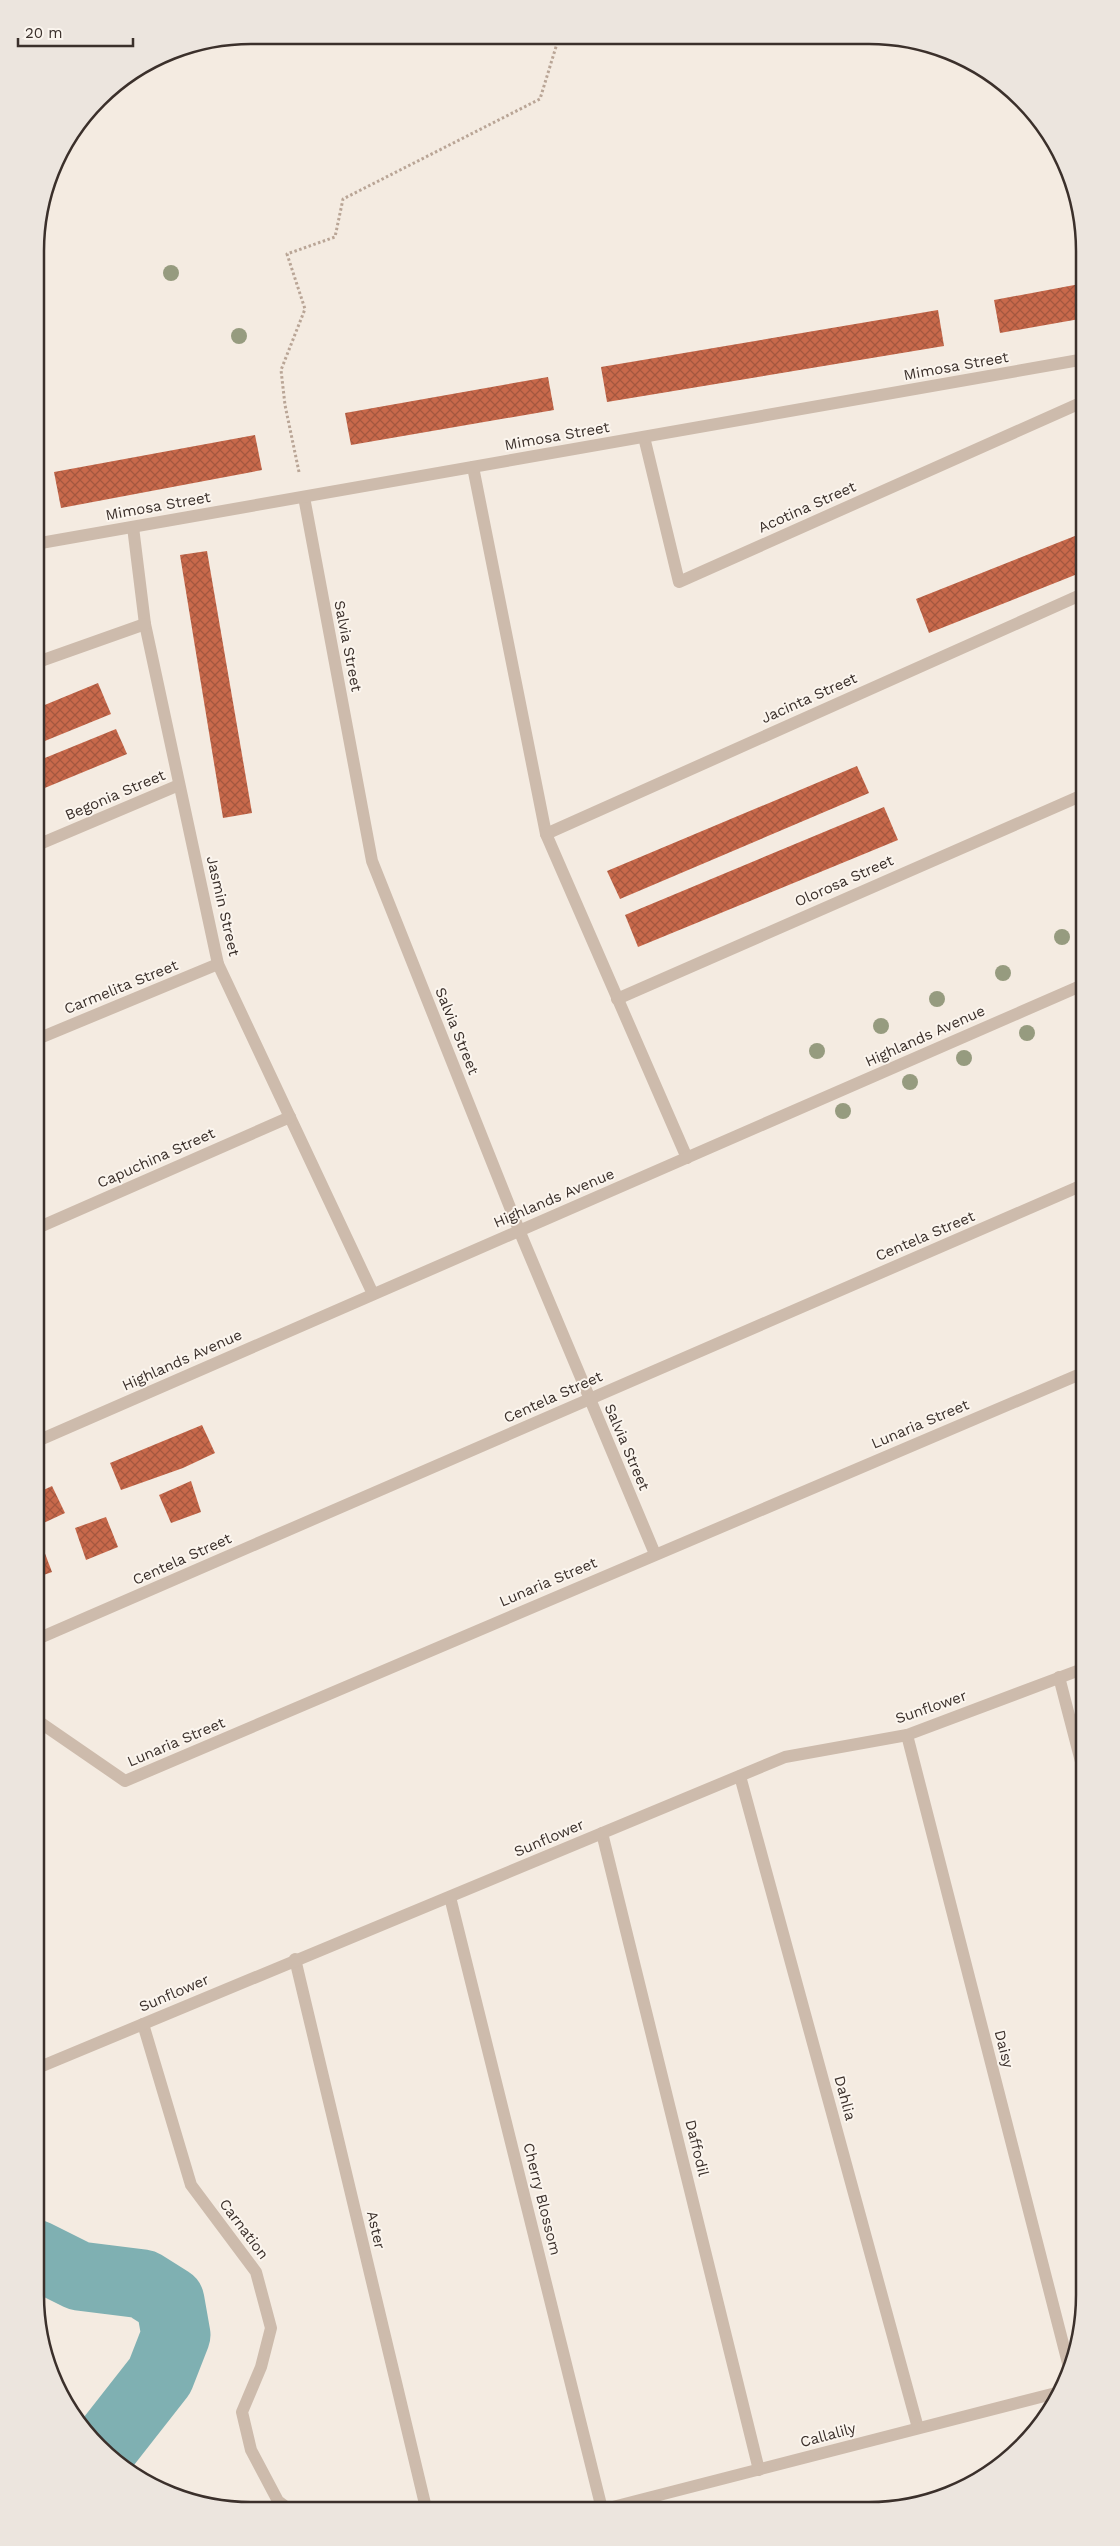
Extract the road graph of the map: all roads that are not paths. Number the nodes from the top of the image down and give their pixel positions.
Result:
1 (1076, 361) edge
2 (1076, 405) edge
3 (644, 437) junction
4 (473, 467) junction
5 (304, 497) junction
6 (133, 527) junction
7 (44, 542) edge
8 (1076, 597) edge
9 (145, 624) junction
10 (44, 660) edge
11 (179, 785) junction
12 (1076, 798) edge
13 (546, 834) junction
14 (44, 842) edge
15 (218, 964) junction
16 (1076, 988) edge
17 (617, 998) junction
18 (44, 1036) edge
19 (290, 1117) junction
20 (687, 1158) junction
21 (1076, 1188) edge
22 (44, 1225) edge
23 (519, 1230) junction
24 (372, 1294) junction
25 (1076, 1376) edge
26 (589, 1399) junction
27 (44, 1438) edge
28 (655, 1554) junction
29 (44, 1636) edge
30 (1076, 1671) edge
31 (1059, 1678) junction
32 (44, 1725) edge
33 (907, 1735) junction
34 (1076, 1743) edge
35 (740, 1776) junction
36 (602, 1833) junction
37 (450, 1897) junction
38 (295, 1959) junction
39 (143, 2024) junction
40 (44, 2065) edge
41 (1066, 2358) edge
42 (1051, 2394) edge
43 (918, 2428) junction
44 (759, 2470) junction
45 (279, 2502) edge
46 (425, 2502) edge
47 (602, 2502) edge
48 (632, 2502) edge

1 - 3 street, Mimosa Street
2 - 3 street, Acotina Street
3 - 4 street, Mimosa Street
4 - 5 street, Mimosa Street
4 - 13 street
5 - 6 street, Mimosa Street
5 - 23 street, Salvia Street
6 - 7 street, Mimosa Street
6 - 9 street, Jasmin Street
8 - 13 street, Jacinta Street
9 - 10 street
9 - 11 street, Jasmin Street
11 - 14 street, Begonia Street
11 - 15 street, Jasmin Street
12 - 17 street, Olorosa Street
13 - 17 street
15 - 18 street, Carmelita Street
15 - 19 street, Jasmin Street
16 - 20 street, Highlands Avenue
17 - 20 street
19 - 22 street, Capuchina Street
19 - 24 street, Jasmin Street
20 - 23 street, Highlands Avenue
21 - 26 street, Centela Street
23 - 24 street, Highlands Avenue
23 - 26 street, Salvia Street
24 - 27 street, Highlands Avenue
25 - 28 street, Lunaria Street
26 - 28 street, Salvia Street
26 - 29 street, Centela Street
28 - 32 street, Lunaria Street
30 - 31 street, Sunflower
31 - 33 street, Sunflower
31 - 34 street
33 - 35 street, Sunflower
33 - 41 street, Daisy
35 - 36 street, Sunflower
35 - 43 street, Dahlia
36 - 37 street, Sunflower
36 - 44 street, Daffodil
37 - 38 street, Sunflower
37 - 47 street, Cherry Blossom
38 - 39 street, Sunflower
38 - 46 street, Aster
39 - 40 street, Sunflower
39 - 45 street, Carnation
42 - 43 street, Callalily
43 - 44 street, Callalily
44 - 48 street, Callalily

